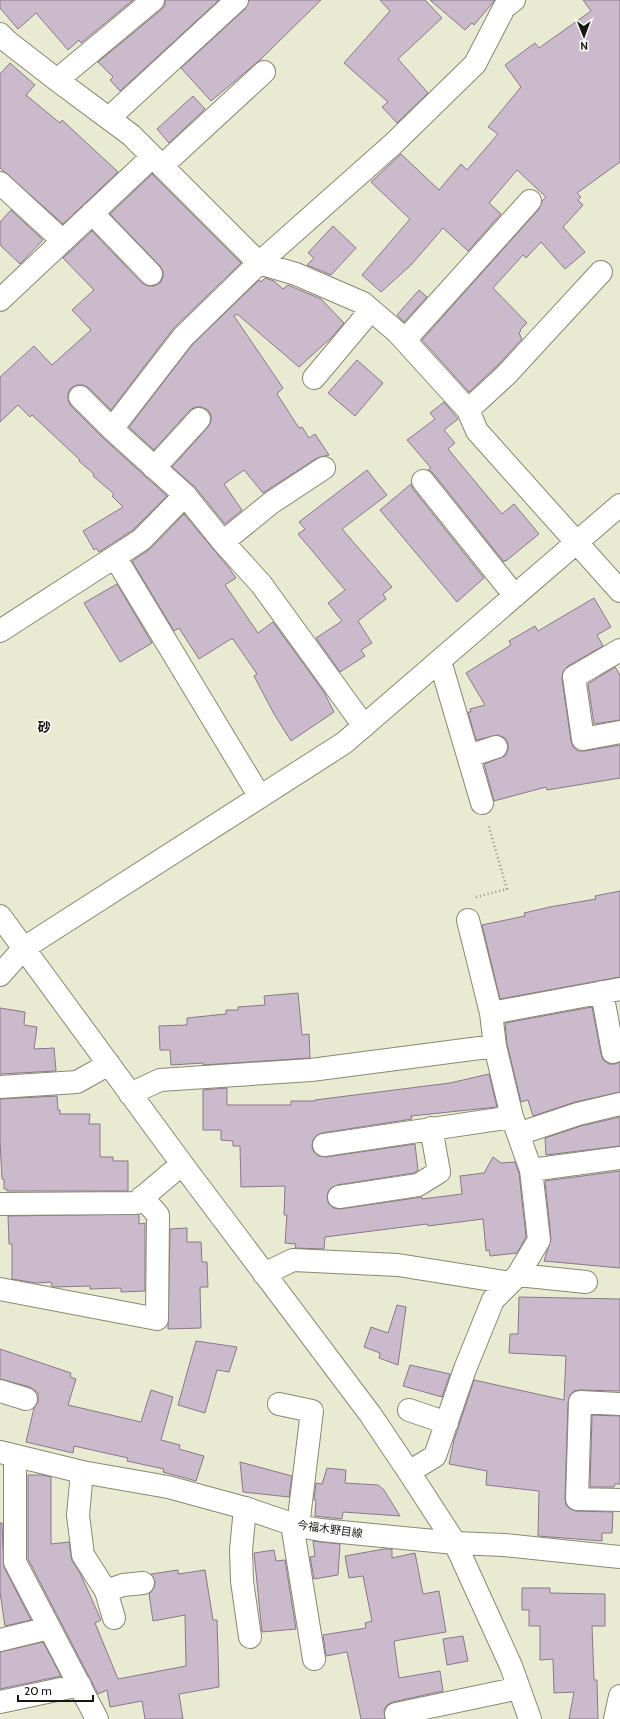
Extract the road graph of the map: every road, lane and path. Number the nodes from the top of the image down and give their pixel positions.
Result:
1 (153, 0) edge
2 (237, 0) edge
3 (514, 0) edge
4 (0, 34) edge
5 (264, 72) dead end
6 (57, 80) junction
7 (109, 118) junction
8 (157, 161) junction
9 (0, 183) edge
10 (530, 201) dead end
11 (92, 213) junction
12 (63, 241) junction
13 (260, 263) junction
14 (601, 272) dead end
15 (151, 274) dead end
16 (0, 300) edge
17 (372, 310) junction
18 (404, 340) junction
19 (314, 378) dead end
20 (80, 397) dead end
21 (468, 410) junction
22 (200, 419) dead end
23 (112, 429) junction
24 (154, 468) junction
25 (324, 468) dead end
26 (423, 481) dead end
27 (185, 495) junction
28 (620, 505) edge
29 (223, 542) junction
30 (577, 544) junction
31 (116, 557) junction
32 (620, 591) edge
33 (515, 596) junction
34 (0, 631) edge
35 (620, 650) edge
36 (440, 661) junction
37 (364, 726) junction
38 (620, 732) edge
39 (496, 747) dead end
40 (469, 756) junction
41 (260, 797) junction
42 (482, 803) joint
43 (0, 916) edge
44 (468, 920) joint
45 (24, 948) junction
46 (0, 975) edge
47 (611, 990) edge
48 (491, 1013) junction
49 (496, 1046) junction
50 (613, 1052) dead end
51 (109, 1064) junction
52 (0, 1087) edge
53 (130, 1094) junction
54 (620, 1104) edge
55 (515, 1126) junction
56 (431, 1128) junction
57 (324, 1145) dead end
58 (620, 1158) edge
59 (182, 1164) junction
60 (531, 1170) junction
61 (142, 1197) junction
62 (339, 1197) dead end
63 (0, 1204) edge
64 (264, 1274) junction
65 (514, 1279) junction
66 (586, 1282) dead end
67 (0, 1289) edge
68 (0, 1391) edge
69 (26, 1399) dead end
70 (279, 1404) dead end
71 (620, 1404) edge
72 (409, 1410) dead end
73 (448, 1423) junction
74 (7, 1455) edge
75 (82, 1472) junction
76 (409, 1472) junction
77 (620, 1500) edge
78 (245, 1508) junction
79 (295, 1525) junction
80 (455, 1543) junction
81 (620, 1557) edge
82 (143, 1583) dead end
83 (106, 1592) junction
84 (114, 1618) dead end
85 (49, 1628) junction
86 (250, 1637) dead end
87 (0, 1640) edge
88 (314, 1659) dead end
89 (80, 1685) junction
90 (519, 1688) junction
91 (620, 1696) edge
92 (0, 1702) edge
93 (396, 1714) dead end
94 (97, 1719) edge
95 (530, 1719) edge
96 (615, 1719) edge

1 - 6 street
2 - 7 street
3 - 13 street
4 - 6 street
5 - 8 street
6 - 7 street
7 - 8 street
8 - 11 street
8 - 13 street
9 - 12 street
10 - 18 street
11 - 12 street
11 - 15 street
12 - 16 street
13 - 17 street
13 - 23 street
14 - 21 street
17 - 18 street
17 - 19 street
18 - 21 street
20 - 23 street
21 - 30 street
22 - 24 street
23 - 24 street
24 - 27 street
25 - 29 street
26 - 33 street
27 - 29 street
27 - 31 street
28 - 30 street
29 - 37 street
30 - 32 street
30 - 33 street
31 - 34 street
31 - 41 street
33 - 36 street
35 - 38 street
36 - 37 street
36 - 40 street
37 - 41 street
39 - 40 street
40 - 42 street
41 - 45 street
42 - 44 path
43 - 45 street
44 - 48 street
45 - 46 street
45 - 51 street
47 - 48 street
47 - 50 street
48 - 49 street
49 - 53 street
49 - 55 street
51 - 52 street
51 - 53 street
53 - 59 street
54 - 55 street
55 - 56 street
55 - 60 street
56 - 57 street
56 - 62 street
58 - 60 street
59 - 61 street
59 - 64 street
60 - 65 street
61 - 63 street
61 - 67 street
64 - 65 street
64 - 76 street
65 - 66 street
65 - 73 street
68 - 69 street
70 - 79 street
71 - 77 street
72 - 73 street
73 - 76 street
74 - 75 street, 今福木野目線
74 - 85 street
75 - 78 street, 今福木野目線
75 - 83 street
76 - 80 street
78 - 79 street, 今福木野目線
78 - 86 street
79 - 80 street, 今福木野目線
79 - 88 street
80 - 81 street, 今福木野目線
80 - 90 street
82 - 83 street
83 - 84 street
85 - 87 street
85 - 89 street
89 - 92 street
89 - 94 street
90 - 93 street
90 - 95 street
91 - 96 street

